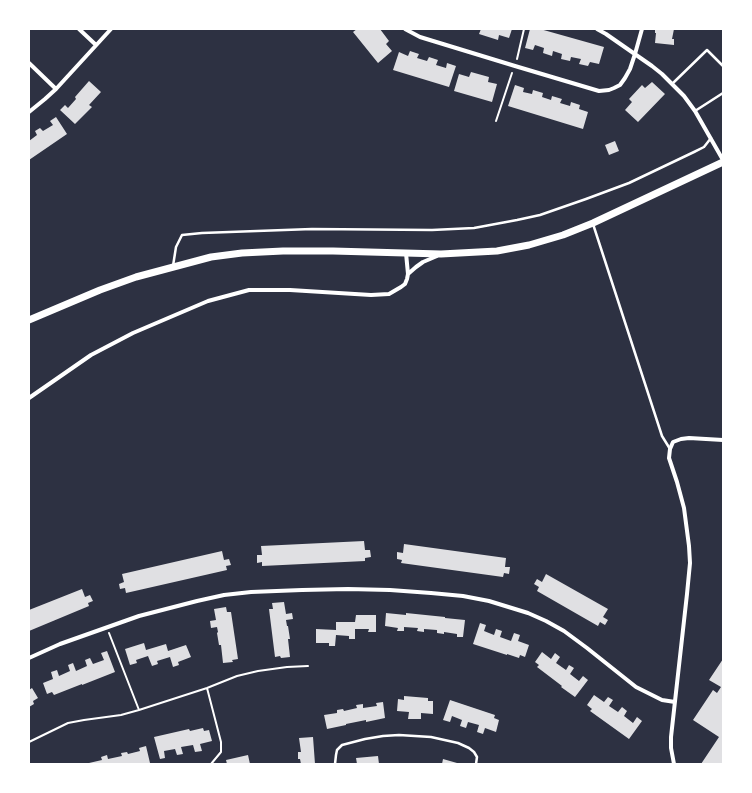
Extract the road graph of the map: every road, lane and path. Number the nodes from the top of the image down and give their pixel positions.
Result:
1 (79, 29) edge
2 (111, 29) edge
3 (405, 29) edge
4 (524, 29) edge
5 (597, 29) edge
6 (642, 29) edge
7 (96, 45) junction
8 (635, 54) junction
9 (29, 63) edge
10 (514, 66) junction
11 (723, 66) edge
12 (672, 84) junction
13 (56, 89) junction
14 (723, 93) edge
15 (695, 110) junction
16 (29, 112) edge
17 (496, 121) dead end
18 (711, 138) junction
19 (723, 161) edge
20 (593, 223) junction
21 (406, 253) junction
22 (441, 254) junction
23 (173, 266) junction
24 (408, 274) junction
25 (29, 320) edge
26 (29, 398) edge
27 (723, 440) edge
28 (670, 449) junction
29 (106, 627) junction
30 (29, 658) edge
31 (308, 666) dead end
32 (207, 688) junction
33 (675, 702) junction
34 (139, 710) junction
35 (29, 742) edge
36 (210, 764) edge
37 (335, 764) edge
38 (476, 764) edge
39 (674, 764) edge

1 - 7 street
2 - 7 street
3 - 10 street
4 - 10 path
5 - 8 street
6 - 8 street
7 - 13 street
8 - 10 street
8 - 12 street
9 - 13 street
10 - 17 path
11 - 12 lane
12 - 15 street
13 - 16 street
14 - 15 lane
15 - 18 street
18 - 19 street
18 - 23 lane
19 - 20 main road
20 - 22 main road
20 - 28 lane
21 - 22 main road
21 - 23 main road
21 - 24 street
22 - 24 street
23 - 25 main road
24 - 26 street
27 - 28 street
28 - 33 street
29 - 30 street
29 - 33 street
29 - 34 path
31 - 32 path
32 - 34 path
32 - 36 path
33 - 39 street
34 - 35 path
37 - 38 lane

